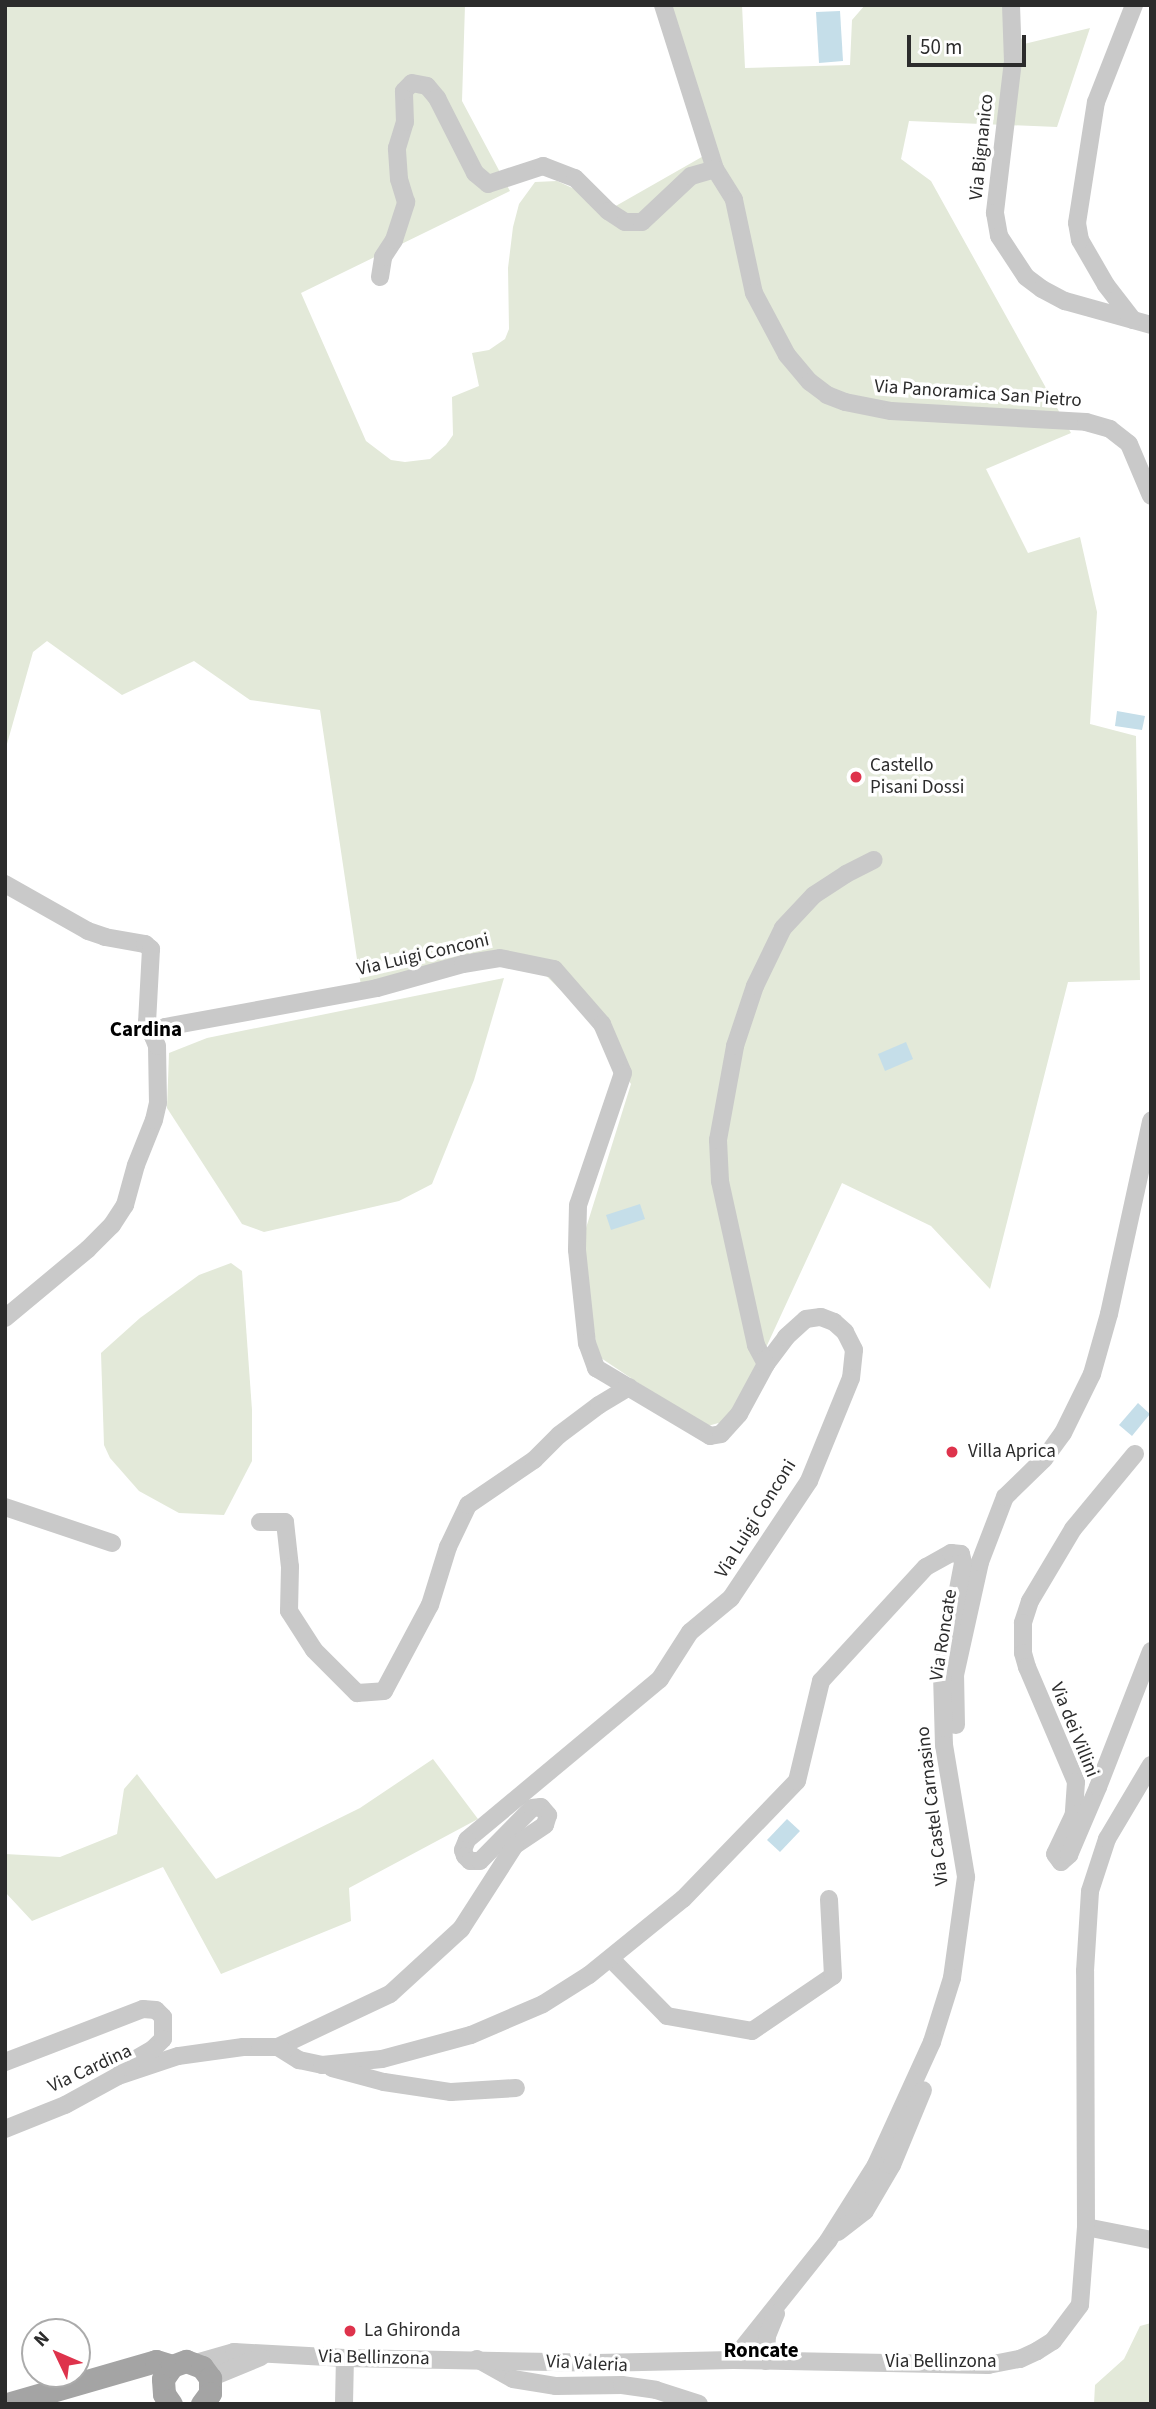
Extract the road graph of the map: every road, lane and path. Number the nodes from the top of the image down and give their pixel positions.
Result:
1 (663, 5) edge
2 (1012, 5) edge
3 (1134, 5) edge
4 (716, 169) junction
5 (380, 277) dead end
6 (1142, 322) edge
7 (1151, 496) edge
8 (874, 860) dead end
9 (5, 884) edge
10 (153, 1036) junction
11 (1151, 1121) edge
12 (5, 1318) edge
13 (766, 1364) junction
14 (629, 1387) junction
15 (1135, 1454) dead end
16 (5, 1507) edge
17 (260, 1522) dead end
18 (112, 1543) dead end
19 (1151, 1651) edge
20 (1151, 1765) edge
21 (829, 1899) dead end
22 (611, 1959) junction
23 (278, 2047) junction
24 (5, 2062) edge
25 (322, 2065) junction
26 (516, 2088) dead end
27 (44, 2113) junction
28 (5, 2129) edge
29 (1087, 2227) junction
30 (1151, 2240) edge
31 (828, 2241) junction
32 (784, 2296) junction
33 (345, 2358) junction
34 (477, 2359) junction
35 (733, 2360) junction
36 (766, 2361) junction
37 (172, 2367) junction
38 (125, 2372) junction
39 (205, 2389) edge
40 (168, 2399) edge
41 (7, 2404) edge
42 (344, 2404) edge
43 (699, 2404) edge

1 - 4 street
2 - 6 street, Via Bignanico
3 - 6 street
4 - 5 street
4 - 7 street, Via Panoramica San Pietro
8 - 13 street
9 - 10 street
10 - 12 street
10 - 14 street, Via Luigi Conconi
11 - 31 street, Via Roncate
13 - 14 street, Via Luigi Conconi
13 - 23 street, Via Luigi Conconi
14 - 17 street
15 - 19 street, Via dei Villini
16 - 18 street
20 - 29 street, Via Bellinzona
21 - 22 street
22 - 25 street, Via Castel Carnasino
22 - 31 street, Via Castel Carnasino
23 - 25 street, Via Castel Carnasino
23 - 27 street, Via Cardina
24 - 27 street
25 - 26 street
27 - 28 street, Via Cardina
29 - 30 street
29 - 36 street, Via Bellinzona
31 - 32 street, Via Castel Carnasino
32 - 35 street, Via Castel Carnasino
32 - 36 street, Via Castel Carnasino
33 - 34 street, Via Bellinzona
33 - 39 street, Via Bellinzona
33 - 42 street
34 - 35 street, Via Bellinzona
34 - 43 street, Via Valeria
35 - 36 street, Via Bellinzona
37 - 38 main road
37 - 39 main road
37 - 40 main road
38 - 40 main road
38 - 41 main road

